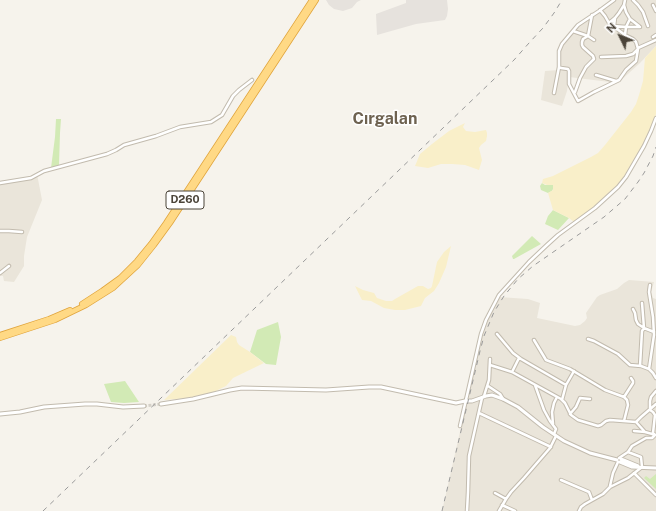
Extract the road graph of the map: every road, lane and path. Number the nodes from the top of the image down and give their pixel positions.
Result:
1 (312, 0) edge
2 (316, 0) edge
3 (614, 0) edge
4 (625, 0) edge
5 (633, 0) edge
6 (624, 5) junction
7 (653, 5) dead end
8 (600, 10) junction
9 (656, 11) edge
10 (592, 16) junction
11 (615, 18) junction
12 (630, 19) junction
13 (609, 22) junction
14 (614, 26) junction
15 (648, 26) dead end
16 (626, 28) junction
17 (573, 31) junction
18 (656, 34) edge
19 (625, 35) junction
20 (588, 36) junction
21 (653, 37) dead end
22 (594, 40) dead end
23 (656, 40) edge
24 (638, 49) junction
25 (601, 57) dead end
26 (560, 67) junction
27 (596, 75) dead end
28 (252, 80) dead end
29 (617, 81) junction
30 (554, 93) dead end
31 (575, 93) junction
32 (656, 118) edge
33 (0, 182) edge
34 (0, 232) edge
35 (22, 232) dead end
36 (9, 266) dead end
37 (0, 273) edge
38 (650, 284) dead end
39 (642, 303) dead end
40 (633, 309) dead end
41 (644, 328) junction
42 (654, 332) junction
43 (497, 334) dead end
44 (0, 335) edge
45 (0, 338) edge
46 (588, 339) dead end
47 (534, 340) dead end
48 (519, 358) junction
49 (490, 359) dead end
50 (490, 365) junction
51 (640, 366) junction
52 (649, 369) junction
53 (574, 371) junction
54 (512, 372) junction
55 (631, 378) dead end
56 (656, 378) edge
57 (535, 384) junction
58 (566, 385) junction
59 (488, 386) junction
60 (656, 391) edge
61 (483, 397) junction
62 (557, 397) junction
63 (624, 397) junction
64 (503, 399) junction
65 (590, 399) dead end
66 (562, 400) junction
67 (466, 402) junction
68 (161, 404) tunnel mouth
69 (656, 404) edge
70 (144, 406) tunnel mouth
71 (650, 410) junction
72 (479, 413) junction
73 (0, 414) edge
74 (570, 414) junction
75 (624, 420) junction
76 (636, 422) junction
77 (553, 424) junction
78 (460, 426) dead end
79 (634, 431) dead end
80 (645, 432) junction
81 (654, 434) edge
82 (555, 435) junction
83 (551, 447) junction
84 (628, 452) junction
85 (619, 460) junction
86 (642, 467) junction
87 (656, 468) edge
88 (634, 473) junction
89 (561, 480) dead end
90 (610, 487) junction
91 (495, 493) dead end
92 (656, 495) edge
93 (506, 499) junction
94 (592, 500) junction
95 (502, 505) junction
96 (467, 511) edge
97 (499, 511) edge
98 (515, 511) edge
99 (579, 511) edge

1 - 44 highway, D260
2 - 45 highway, D260
3 - 8 street
4 - 6 street
5 - 15 street
6 - 11 street
6 - 12 street
7 - 9 street
8 - 10 street
8 - 13 street
10 - 17 street
10 - 20 street
11 - 13 street
11 - 14 street
12 - 16 street
12 - 16 street
13 - 14 street
14 - 16 street
14 - 19 street
16 - 19 street
17 - 20 street
17 - 26 street
18 - 21 street
19 - 24 street
20 - 22 street
20 - 31 street
23 - 24 street
24 - 25 street
24 - 29 street
26 - 30 street
26 - 31 street
27 - 29 street
28 - 33 street
29 - 31 street
32 - 67 street
34 - 35 street
36 - 37 street
38 - 42 street
39 - 41 street
40 - 41 street
41 - 42 street
41 - 51 street
42 - 52 street
43 - 48 street
46 - 51 street
47 - 53 street
48 - 54 street
48 - 58 street
49 - 50 street
50 - 54 street
50 - 59 street
51 - 52 street
52 - 56 street
53 - 58 street
53 - 63 street
54 - 57 street
55 - 63 street
57 - 62 street
57 - 77 street
58 - 66 street
59 - 61 street
59 - 64 street
60 - 71 street
61 - 64 street
61 - 67 street
61 - 72 street
62 - 66 street
62 - 77 street
63 - 75 street
64 - 82 street
65 - 74 street
66 - 74 street
67 - 68 street
67 - 78 street
69 - 71 street
70 - 73 street
71 - 76 street
71 - 81 street
72 - 83 street
72 - 96 street
74 - 75 street
75 - 76 street
76 - 80 street
77 - 82 street
79 - 80 street
80 - 81 street
81 - 84 street
82 - 83 street
82 - 85 street
83 - 93 street
84 - 85 street
84 - 86 street
85 - 86 street
85 - 90 street
86 - 87 street
86 - 88 street
88 - 90 street
88 - 92 street
89 - 94 street
90 - 94 street
91 - 93 street
93 - 95 street
94 - 99 street
95 - 97 street
95 - 98 street

